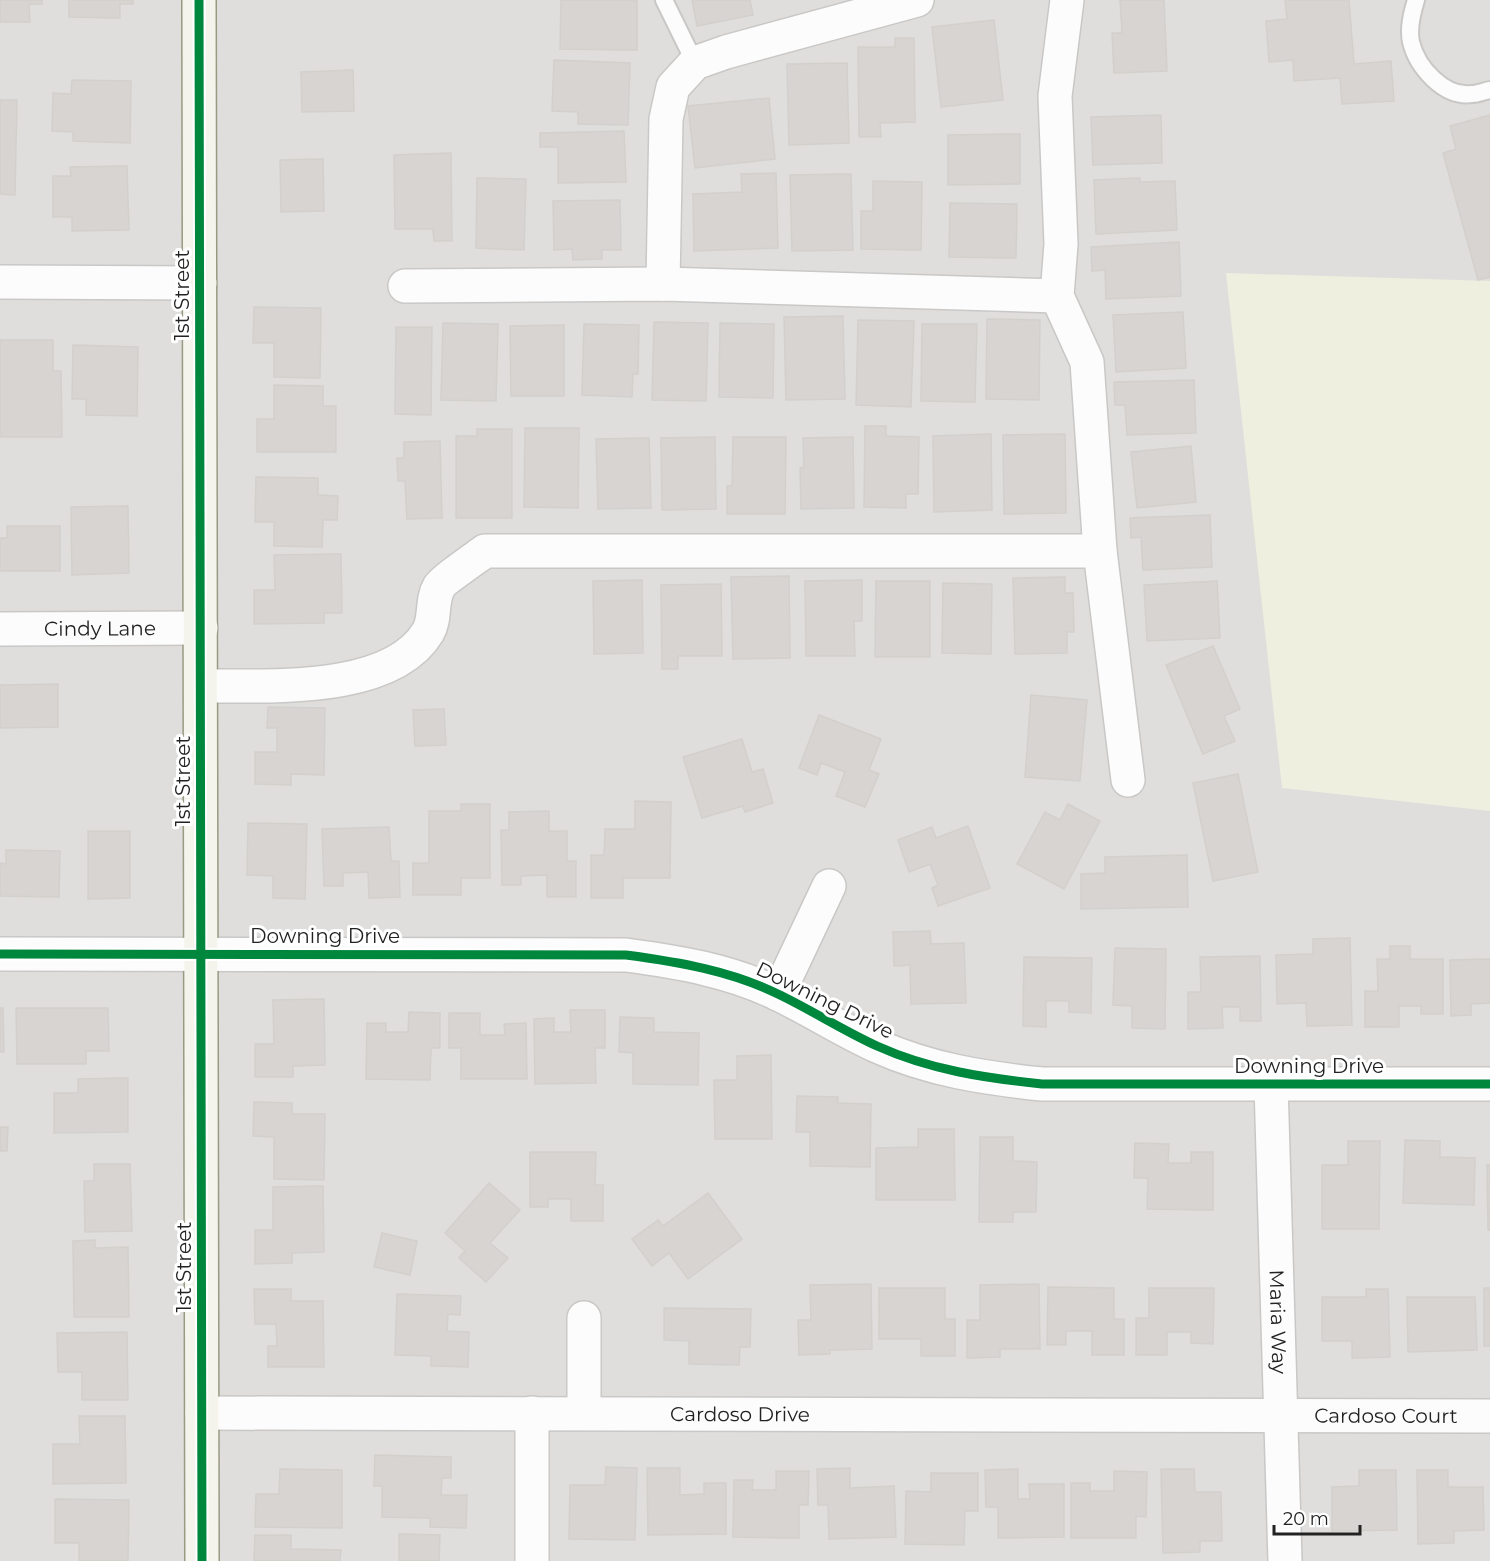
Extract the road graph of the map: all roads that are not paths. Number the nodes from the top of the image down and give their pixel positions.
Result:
1 (199, 0) edge
2 (664, 0) edge
3 (917, 0) edge
4 (1067, 0) edge
5 (1416, 0) edge
6 (694, 63) junction
7 (1490, 90) edge
8 (0, 282) edge
9 (200, 283) junction
10 (663, 284) junction
11 (405, 286) dead end
12 (1057, 296) junction
13 (1100, 550) junction
14 (201, 628) junction
15 (0, 629) edge
16 (201, 686) junction
17 (1128, 780) dead end
18 (829, 886) dead end
19 (201, 953) junction
20 (0, 954) edge
21 (778, 994) junction
22 (1271, 1084) junction
23 (1490, 1084) edge
24 (584, 1318) dead end
25 (202, 1413) junction
26 (532, 1413) junction
27 (584, 1413) junction
28 (1280, 1414) junction
29 (1490, 1416) edge
30 (202, 1561) edge
31 (532, 1561) edge
32 (1285, 1561) edge

1 - 9 street, 1st Street
2 - 6 lane
3 - 6 street
4 - 12 street
5 - 7 lane
6 - 10 street
8 - 9 street
9 - 14 street, 1st Street
10 - 11 street
10 - 12 street
12 - 13 street
13 - 16 street
13 - 17 street
14 - 15 street, Cindy Lane
14 - 16 street, 1st Street
16 - 19 street, 1st Street
18 - 21 street
19 - 20 street, Downing Drive
19 - 21 street, Downing Drive
19 - 25 street, 1st Street
21 - 22 street, Downing Drive
22 - 23 street, Downing Drive
22 - 28 street, Maria Way
24 - 27 street
25 - 26 street, Cardoso Drive
25 - 30 street, 1st Street
26 - 27 street, Cardoso Drive
26 - 31 street
27 - 28 street, Cardoso Drive
28 - 29 street, Cardoso Court
28 - 32 street, Maria Way

